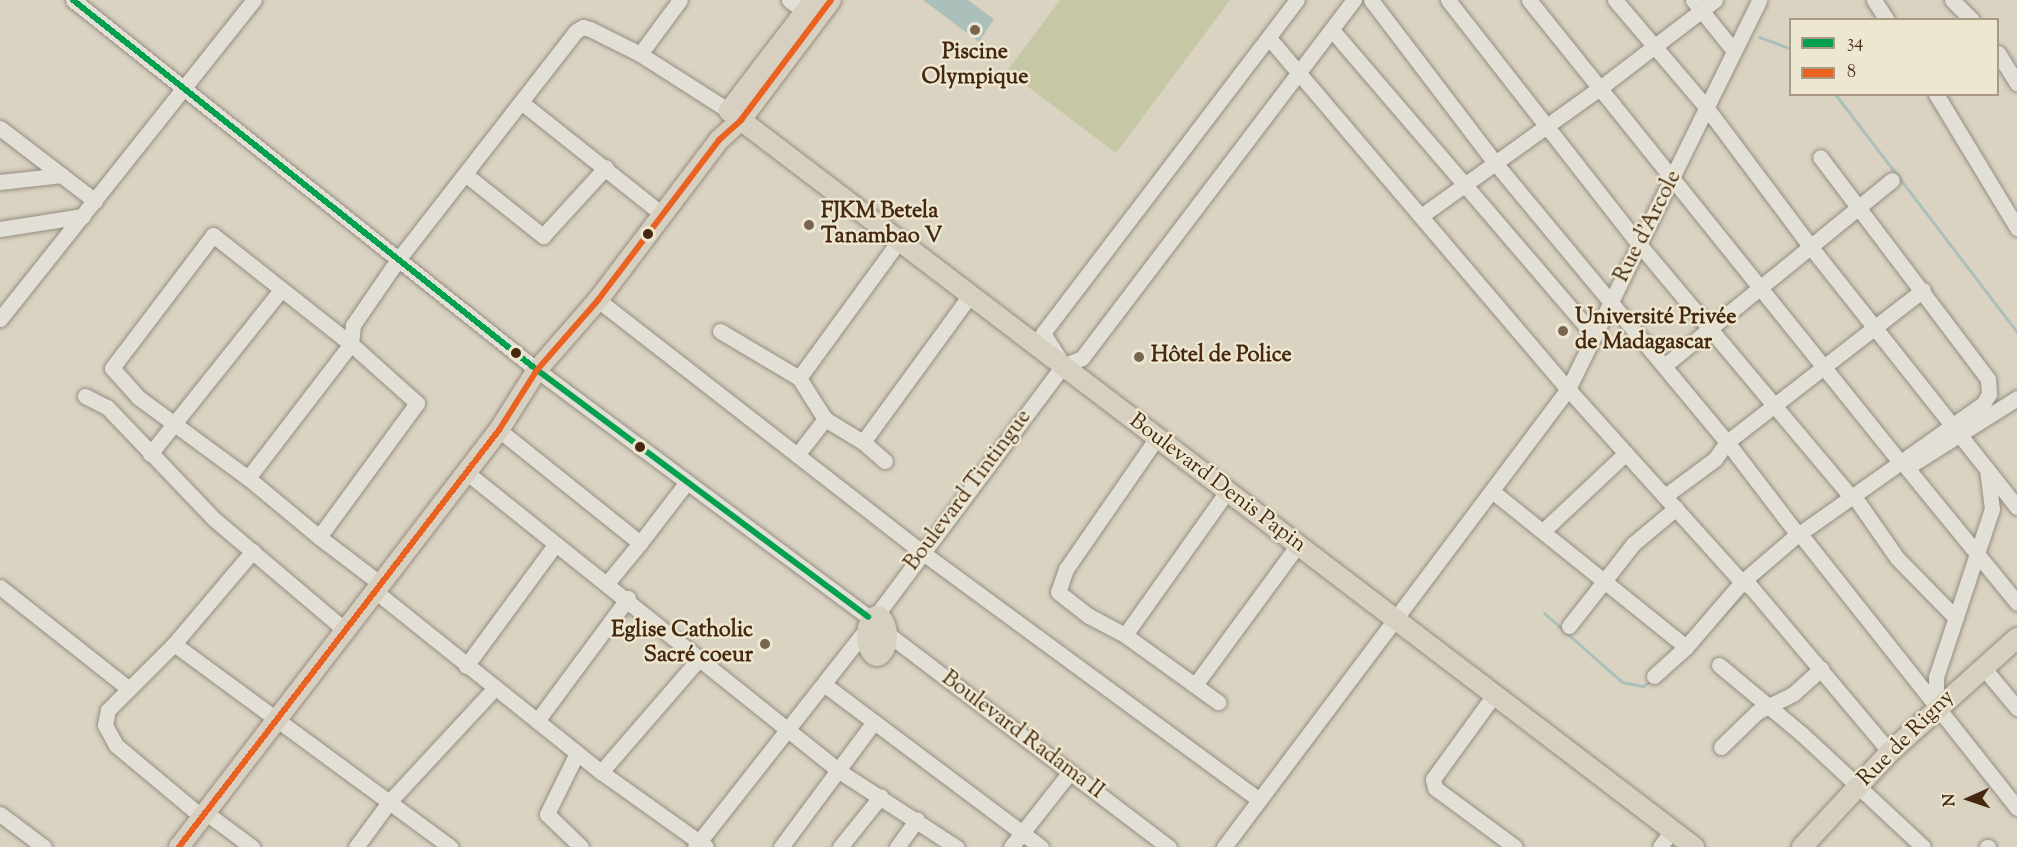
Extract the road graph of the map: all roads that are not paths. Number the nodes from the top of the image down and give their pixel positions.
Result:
1 (73, 0) edge
2 (254, 0) edge
3 (680, 0) edge
4 (831, 0) edge
5 (1297, 0) edge
6 (1354, 0) edge
7 (1371, 0) edge
8 (1448, 0) edge
9 (1529, 0) edge
10 (1615, 0) edge
11 (1715, 0) edge
12 (1874, 0) edge
13 (1952, 0) edge
14 (1758, 1) edge
15 (1696, 5) edge
16 (806, 8) edge
17 (1886, 18) edge
18 (1970, 18) edge
19 (1332, 30) junction
20 (1269, 38) junction
21 (1652, 48) junction
22 (1734, 51) junction
23 (640, 54) junction
24 (1999, 54) edge
25 (1299, 73) junction
26 (2017, 83) edge
27 (1600, 88) junction
28 (183, 89) junction
29 (1937, 96) edge
30 (521, 102) junction
31 (1706, 107) junction
32 (735, 115) junction
33 (1547, 124) junction
34 (2, 131) edge
35 (1820, 157) dead end
36 (1496, 164) junction
37 (606, 167) junction
38 (465, 174) junction
39 (62, 175) junction
40 (1674, 176) junction
41 (1892, 180) dead end
42 (0, 182) edge
43 (1467, 184) junction
44 (95, 201) junction
45 (1858, 205) junction
46 (663, 215) junction
47 (83, 216) junction
48 (1421, 216) junction
49 (2017, 228) edge
50 (0, 229) edge
51 (899, 241) junction
52 (1638, 243) junction
53 (1810, 246) junction
54 (397, 261) junction
55 (1762, 289) junction
56 (1923, 290) junction
57 (280, 291) junction
58 (970, 295) junction
59 (598, 300) junction
60 (1611, 303) junction
61 (2, 312) edge
62 (1874, 327) junction
63 (1713, 329) junction
64 (720, 331) dead end
65 (1594, 336) junction
66 (351, 344) junction
67 (1063, 366) junction
68 (1664, 366) junction
69 (1824, 367) junction
70 (537, 370) junction
71 (799, 378) junction
72 (1568, 389) junction
73 (85, 396) dead end
74 (2017, 398) edge
75 (1774, 405) junction
76 (825, 418) junction
77 (176, 422) junction
78 (1954, 429) junction
79 (498, 430) junction
80 (1156, 439) junction
81 (863, 442) junction
82 (1727, 442) junction
83 (1626, 453) junction
84 (150, 454) junction
85 (797, 455) junction
86 (885, 461) dead end
87 (1903, 465) junction
88 (1987, 469) junction
89 (466, 472) junction
90 (248, 478) junction
91 (687, 482) junction
92 (1228, 490) junction
93 (1492, 491) junction
94 (1665, 496) junction
95 (1854, 499) junction
96 (2017, 507) edge
97 (1676, 508) junction
98 (1544, 530) junction
99 (319, 537) junction
100 (1801, 537) junction
101 (640, 543) junction
102 (555, 545) junction
103 (1298, 545) junction
104 (253, 551) junction
105 (923, 553) junction
106 (1976, 557) junction
107 (1606, 579) junction
108 (608, 582) junction
109 (1747, 585) junction
110 (0, 587) edge
111 (378, 588) junction
112 (628, 598) junction
113 (2017, 603) edge
114 (1956, 618) junction
115 (872, 621) junction
116 (1397, 621) junction
117 (1569, 626) dead end
118 (345, 630) junction
119 (1125, 634) junction
120 (2017, 638) edge
121 (174, 644) junction
122 (1686, 647) junction
123 (699, 659) junction
124 (1719, 665) dead end
125 (466, 666) junction
126 (1982, 666) junction
127 (1821, 669) junction
128 (1654, 676) dead end
129 (825, 685) junction
130 (1195, 685) junction
131 (495, 688) junction
132 (129, 689) junction
133 (1494, 695) junction
134 (1218, 702) dead end
135 (1936, 707) junction
136 (2017, 708) edge
137 (1770, 709) junction
138 (276, 720) junction
139 (537, 722) junction
140 (874, 722) junction
141 (786, 730) junction
142 (1721, 747) dead end
143 (1890, 752) junction
144 (577, 753) junction
145 (839, 771) junction
146 (601, 772) junction
147 (1070, 772) junction
148 (1860, 786) junction
149 (881, 796) junction
150 (1259, 800) junction
151 (389, 802) junction
152 (2017, 808) edge
153 (0, 814) edge
154 (203, 815) junction
155 (917, 819) junction
156 (1684, 841) edge
157 (1032, 842) edge
158 (700, 845) edge
159 (44, 847) edge
160 (179, 847) edge
161 (252, 847) edge
162 (356, 847) edge
163 (450, 847) edge
164 (581, 847) edge
165 (781, 847) edge
166 (840, 847) edge
167 (897, 847) edge
168 (956, 847) edge
169 (1011, 847) edge
170 (1169, 847) edge
171 (1224, 847) edge
172 (1515, 847) edge
173 (1660, 847) edge
174 (1802, 847) edge
175 (1923, 847) edge

1 - 28 street, Boulevard Radama II
2 - 28 street
3 - 23 street
4 - 16 main road
5 - 20 street
6 - 19 street
7 - 36 street
8 - 33 street
9 - 27 street
10 - 21 street
11 - 15 street
12 - 17 street
13 - 18 street
14 - 22 street, Rue d'Arcole
15 - 21 street
15 - 22 street
16 - 32 main road
19 - 25 street
19 - 43 street
20 - 25 street
20 - 67 street
21 - 27 street
21 - 31 street
22 - 31 street, Rue d'Arcole
23 - 30 street
23 - 32 street
24 - 26 street
25 - 48 street
25 - 67 street
27 - 33 street
27 - 40 street
28 - 44 street
28 - 54 street, Boulevard Radama II
29 - 49 street
30 - 37 street
30 - 38 street
31 - 40 street, Rue d'Arcole
31 - 53 street
32 - 46 main road
32 - 51 main road, Boulevard Denis Papin
33 - 36 street
33 - 52 street
34 - 39 street
35 - 45 street
36 - 43 street
36 - 60 street
37 - 38 street
37 - 46 street
38 - 54 street
39 - 42 street
39 - 44 street
40 - 52 street, Rue d'Arcole
40 - 55 street
41 - 45 street
43 - 48 street
43 - 65 street
44 - 47 street
45 - 53 street
45 - 56 street
46 - 59 main road
47 - 50 street
47 - 61 street
48 - 72 street
51 - 58 main road, Boulevard Denis Papin
51 - 71 street
52 - 60 street, Rue d'Arcole
52 - 63 street
53 - 55 street
53 - 62 street
54 - 66 street
54 - 70 street, Boulevard Radama II
55 - 63 street
55 - 69 street
56 - 62 street
56 - 78 street
57 - 66 street
57 - 77 street
57 - 77 street
58 - 67 main road, Boulevard Denis Papin
58 - 81 street
59 - 70 main road
59 - 85 street
60 - 65 street, Rue d'Arcole
60 - 68 street
62 - 69 street
62 - 78 street
63 - 68 street
63 - 75 street
64 - 71 street
65 - 72 street, Rue d'Arcole
66 - 90 street
66 - 99 street
67 - 80 main road, Boulevard Denis Papin
67 - 105 street, Boulevard Tintingue
68 - 82 street
69 - 75 street
69 - 87 street
70 - 79 main road
70 - 91 street, Boulevard Radama II
71 - 76 street
72 - 83 street
72 - 93 street, Rue d'Arcole
73 - 84 street
74 - 78 street
75 - 82 street
75 - 95 street
76 - 81 street
76 - 85 street
77 - 84 street
77 - 90 street
78 - 87 street
78 - 88 street
79 - 89 main road
79 - 101 street
80 - 92 main road, Boulevard Denis Papin
80 - 119 street
81 - 86 street
82 - 94 street
82 - 100 street
83 - 94 street
83 - 98 street
84 - 104 street
85 - 105 street
87 - 95 street
87 - 106 street
88 - 96 street
88 - 106 street
89 - 102 street
89 - 111 main road
90 - 99 street
91 - 101 street
91 - 115 street, Boulevard Radama II
92 - 103 main road, Boulevard Denis Papin
92 - 119 street
93 - 98 street
93 - 116 street, Rue d'Arcole
94 - 97 street
95 - 100 street
95 - 114 street
97 - 107 street
97 - 109 street
98 - 107 street
99 - 111 street
100 - 109 street
100 - 135 street
101 - 108 street
102 - 108 street
102 - 125 street
103 - 116 main road, Boulevard Denis Papin
103 - 130 street
104 - 118 street
104 - 121 street
105 - 115 street, Boulevard Tintingue
105 - 150 street
106 - 113 street
106 - 114 street
107 - 117 street
107 - 122 street
108 - 112 street
109 - 122 street
109 - 127 street
110 - 132 street
111 - 118 main road
111 - 125 street
112 - 123 street
112 - 139 street
114 - 135 street
115 - 129 street, Boulevard Tintingue
115 - 147 street, Boulevard Radama II
116 - 133 main road, Boulevard Denis Papin
116 - 150 street, Rue d'Arcole
118 - 138 main road
119 - 130 street
120 - 126 main road, Rue de Rigny
121 - 132 street
121 - 138 street
122 - 128 street
123 - 141 street
123 - 146 street
124 - 137 street
125 - 131 street
126 - 135 main road, Rue de Rigny
126 - 136 street
127 - 137 street
127 - 143 street
129 - 140 street
129 - 141 street, Boulevard Tintingue
130 - 134 street
131 - 139 street
131 - 151 street
132 - 154 street
133 - 156 main road, Boulevard Denis Papin
133 - 172 street
135 - 143 main road, Rue de Rigny
135 - 152 street
137 - 142 street
137 - 148 street
138 - 151 street
138 - 154 main road
139 - 144 street
140 - 145 street
140 - 157 street
141 - 145 street
141 - 158 street, Boulevard Tintingue
143 - 148 main road, Rue de Rigny
144 - 146 street
144 - 164 street
145 - 149 street
145 - 165 street
146 - 158 street
147 - 157 street
147 - 170 street, Boulevard Radama II
148 - 174 main road, Rue de Rigny
148 - 175 street
149 - 155 street
149 - 166 street
150 - 171 street, Rue d'Arcole
151 - 162 street
151 - 163 street
153 - 159 street
154 - 160 main road
154 - 161 street
155 - 167 street
155 - 168 street
156 - 173 street
157 - 169 street

